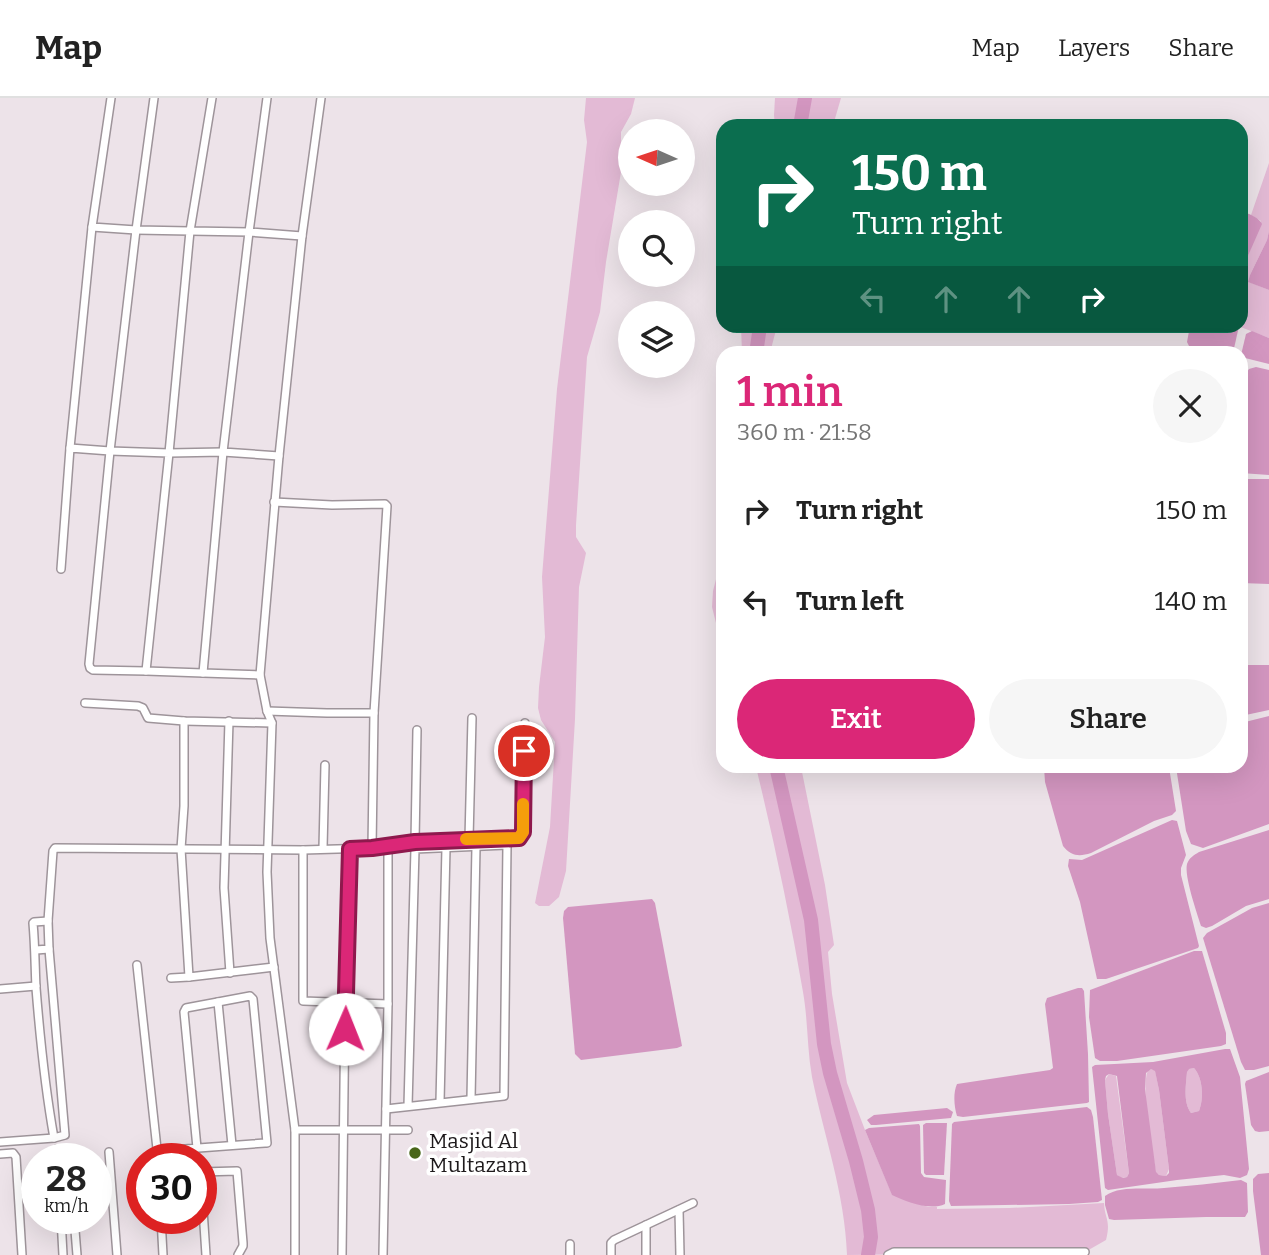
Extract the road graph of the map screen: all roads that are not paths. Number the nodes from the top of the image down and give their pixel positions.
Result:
1 (111, 98) edge
2 (154, 98) edge
3 (212, 98) edge
4 (267, 98) edge
5 (321, 98) edge
6 (92, 227) junction
7 (136, 230) junction
8 (190, 231) junction
9 (249, 232) junction
10 (302, 236) junction
11 (70, 448) junction
12 (110, 450) junction
13 (223, 452) junction
14 (169, 453) junction
15 (279, 456) junction
16 (274, 502) junction
17 (61, 569) dead end
18 (146, 671) junction
19 (203, 673) junction
20 (260, 675) junction
21 (85, 703) dead end
22 (267, 711) junction
23 (374, 713) junction
24 (472, 718) dead end
25 (184, 721) junction
26 (229, 721) junction
27 (272, 723) junction
28 (525, 723) dead end
29 (417, 730) dead end
30 (325, 765) dead end
31 (469, 839) junction
32 (415, 842) junction
33 (388, 845) junction
34 (476, 847) junction
35 (323, 848) junction
36 (372, 848) junction
37 (446, 848) junction
38 (181, 849) junction
39 (350, 849) junction
40 (225, 850) junction
41 (268, 850) junction
42 (303, 850) junction
43 (42, 921) junction
44 (41, 949) junction
45 (137, 965) dead end
46 (274, 967) junction
47 (230, 973) junction
48 (189, 977) junction
49 (171, 978) dead end
50 (36, 986) junction
51 (0, 989) edge
52 (218, 1002) junction
53 (345, 1004) junction
54 (388, 1004) junction
55 (471, 1099) junction
56 (440, 1102) junction
57 (408, 1106) junction
58 (386, 1109) junction
59 (295, 1129) junction
60 (344, 1129) junction
61 (385, 1130) junction
62 (408, 1130) dead end
63 (54, 1138) junction
64 (0, 1142) edge
65 (157, 1143) edge
66 (197, 1143) edge
67 (232, 1145) junction
68 (217, 1146) edge
69 (0, 1154) edge
70 (217, 1171) edge
71 (112, 1198) edge
72 (693, 1203) dead end
73 (679, 1210) junction
74 (646, 1225) junction
75 (63, 1234) edge
76 (75, 1234) edge
77 (162, 1234) edge
78 (205, 1234) edge
79 (75, 1242) junction
80 (64, 1243) junction
81 (569, 1244) dead end
82 (1085, 1252) dead end
83 (22, 1255) edge
84 (63, 1255) edge
85 (77, 1255) edge
86 (117, 1255) edge
87 (163, 1255) edge
88 (206, 1255) edge
89 (238, 1255) edge
90 (295, 1255) edge
91 (342, 1255) edge
92 (383, 1255) edge
93 (570, 1255) edge
94 (611, 1255) edge
95 (646, 1255) edge
96 (680, 1255) edge
97 (888, 1255) edge

1 - 6 street
2 - 7 street
3 - 8 street
4 - 9 street
5 - 10 street
6 - 7 street
6 - 11 street
7 - 8 street
7 - 12 street
8 - 9 street
8 - 14 street
9 - 10 street
9 - 13 street
10 - 15 street
11 - 12 street
11 - 17 street
12 - 14 street
12 - 18 street
13 - 14 street
13 - 15 street
13 - 19 street
14 - 18 street
15 - 16 street
16 - 20 street
16 - 23 street
18 - 19 street
19 - 20 street
20 - 22 street
21 - 25 street
22 - 23 street
22 - 27 street
23 - 36 street
24 - 31 street
25 - 26 street
25 - 38 street
26 - 27 street
26 - 40 street
27 - 41 street
28 - 31 street
29 - 32 street
30 - 35 street
31 - 32 street
32 - 33 street
33 - 36 street
33 - 54 street
34 - 37 street
34 - 55 street
34 - 55 street
35 - 39 street
35 - 42 street
36 - 39 street
37 - 56 street
37 - 57 street
38 - 40 street
38 - 43 street
38 - 48 street
39 - 53 street
40 - 41 street
40 - 47 street
41 - 42 street
41 - 46 street
42 - 53 street
43 - 44 street
43 - 44 street
44 - 50 street
44 - 63 street
45 - 65 street
46 - 47 street
46 - 59 street
47 - 48 street
48 - 49 street
50 - 51 street
50 - 63 street
52 - 66 street
52 - 67 street
52 - 67 street
53 - 54 street
53 - 60 street
54 - 58 street
55 - 56 street
56 - 57 street
57 - 58 street
58 - 61 street
59 - 60 street
59 - 90 street
60 - 61 street
60 - 91 street
61 - 62 street
61 - 92 street
63 - 64 street
67 - 68 street
69 - 83 street
70 - 89 street
71 - 86 street
72 - 73 street
73 - 74 street
73 - 96 street
74 - 94 street
74 - 95 street
75 - 80 street
76 - 79 street
77 - 87 street
78 - 88 street
79 - 80 street
79 - 85 street
80 - 84 street
81 - 93 street
82 - 97 street

